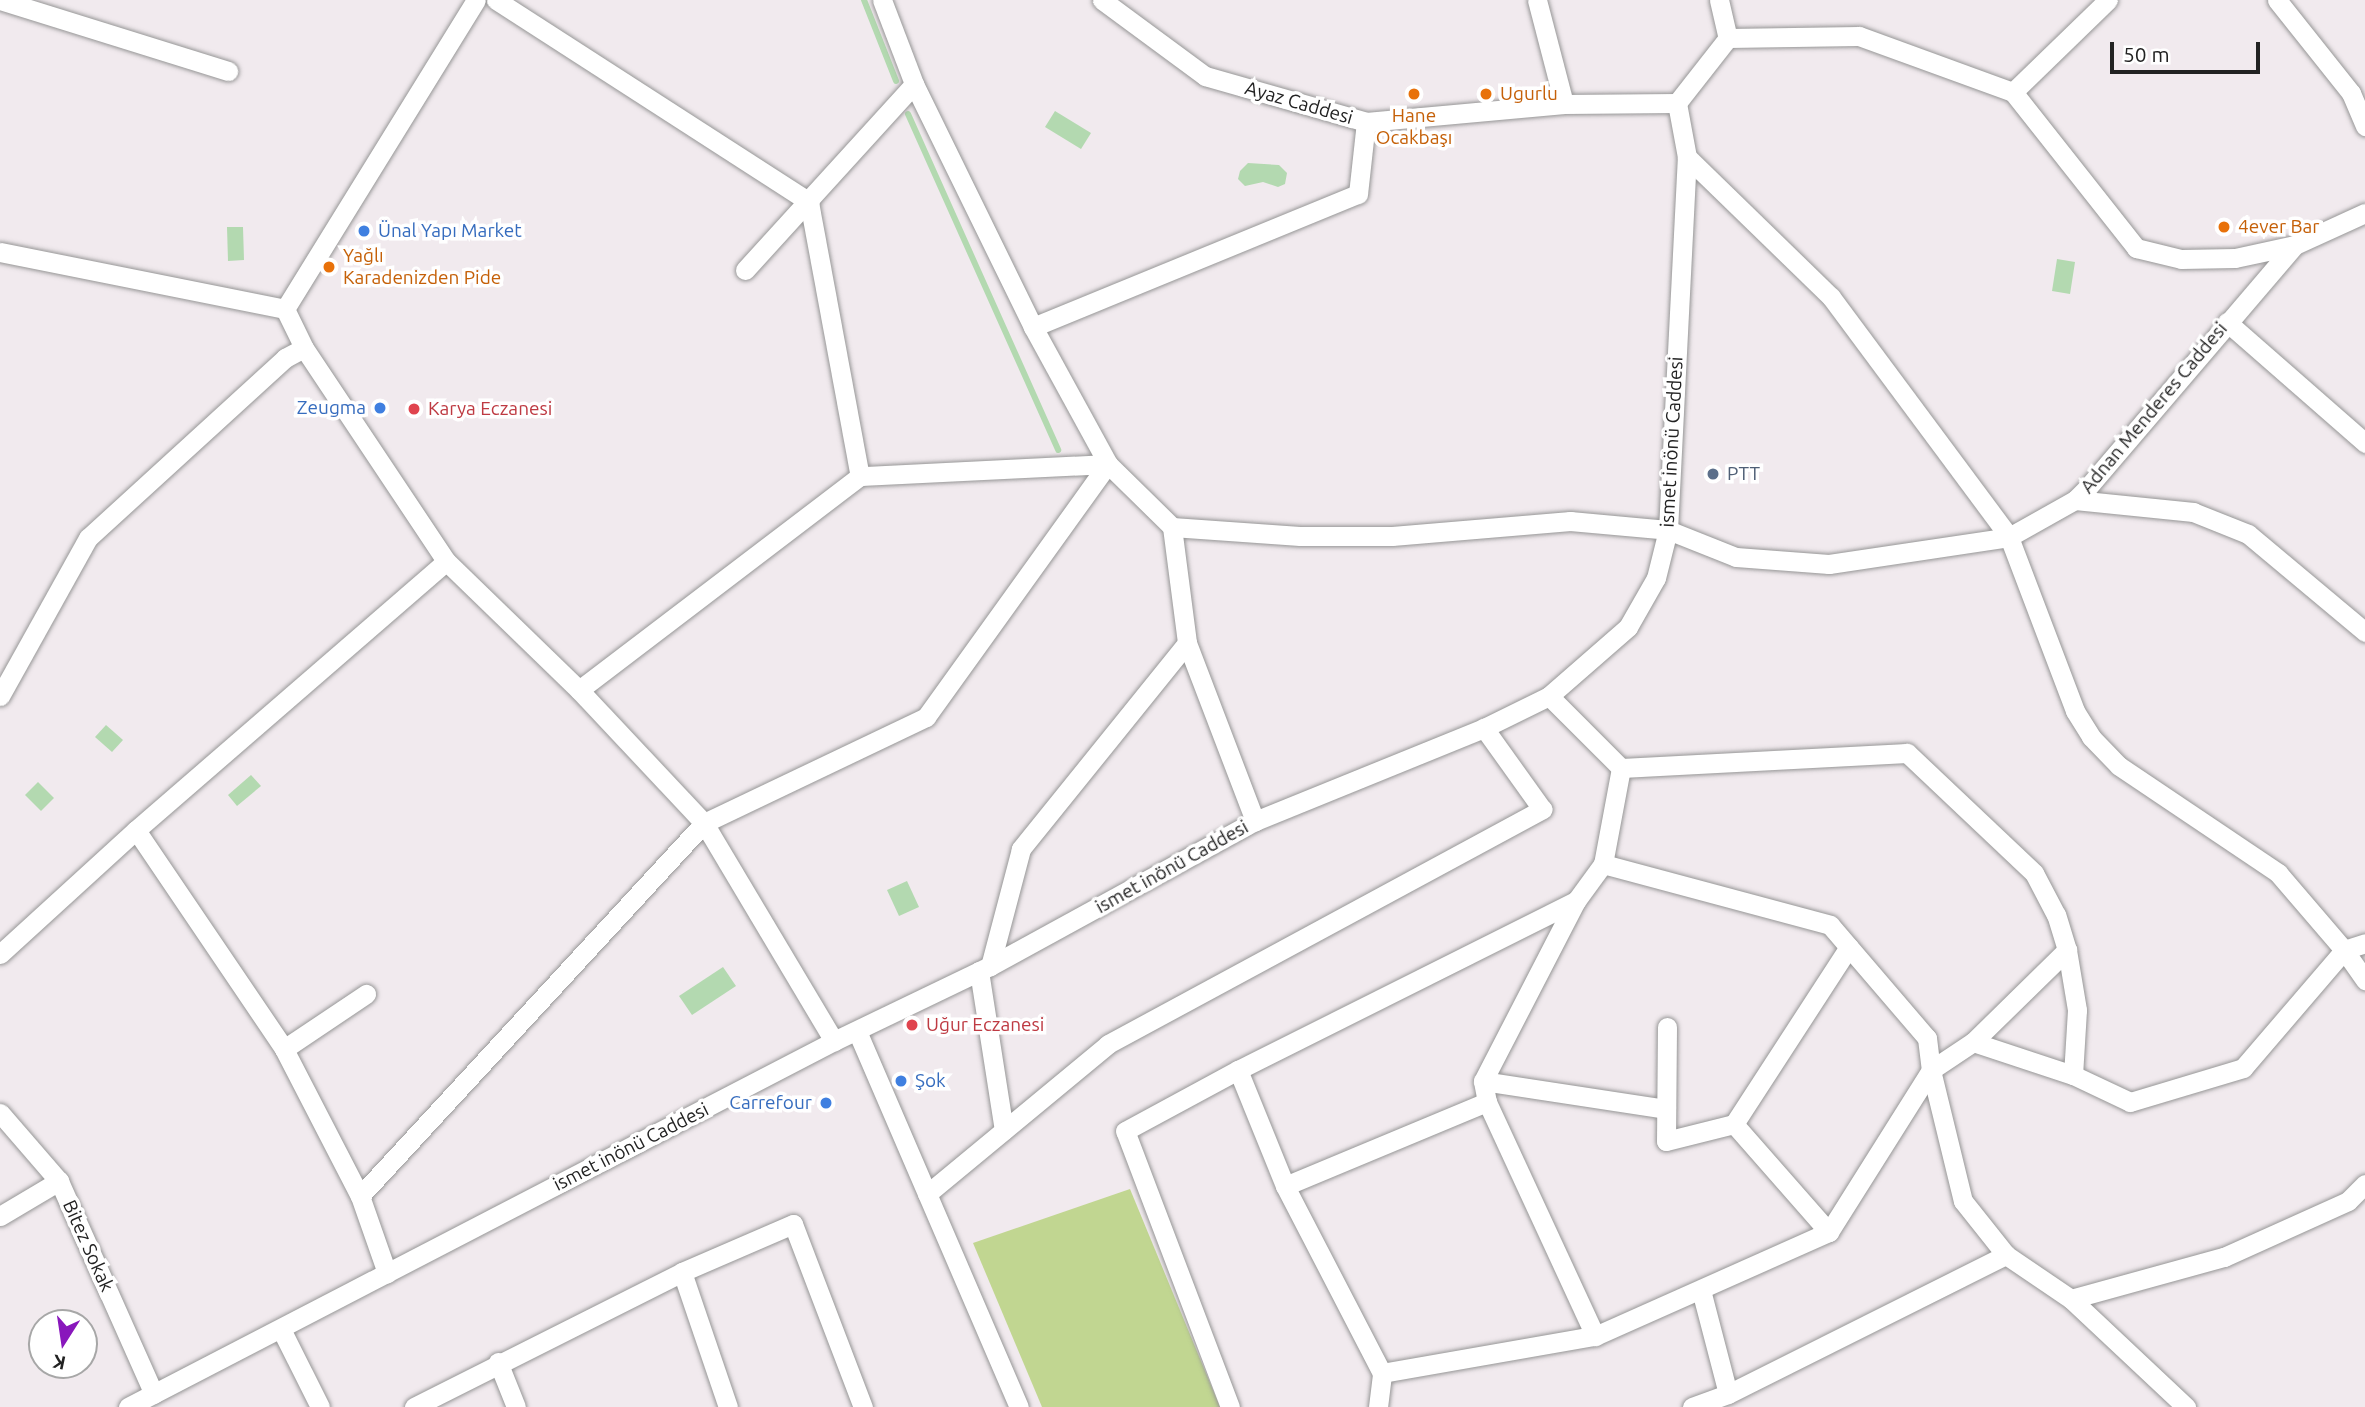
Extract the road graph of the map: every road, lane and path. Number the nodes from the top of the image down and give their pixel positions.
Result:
1 (0, 0) edge
2 (476, 0) edge
3 (496, 0) edge
4 (882, 0) edge
5 (1102, 0) edge
6 (1528, 0) edge
7 (1537, 0) edge
8 (1719, 0) edge
9 (2108, 0) edge
10 (2277, 0) edge
11 (1728, 38) junction
12 (228, 71) dead end
13 (914, 84) junction
14 (2013, 93) junction
15 (1677, 103) junction
16 (1564, 104) junction
17 (1366, 122) junction
18 (2365, 126) edge
19 (1687, 157) junction
20 (809, 202) junction
21 (2365, 213) edge
22 (2295, 245) junction
23 (0, 252) edge
24 (744, 270) dead end
25 (285, 309) junction
26 (2227, 322) junction
27 (1033, 327) junction
28 (304, 348) junction
29 (2365, 443) edge
30 (1108, 464) junction
31 (860, 476) junction
32 (2075, 500) junction
33 (1172, 527) junction
34 (1668, 530) junction
35 (2010, 537) junction
36 (446, 561) junction
37 (2365, 632) edge
38 (1187, 643) junction
39 (579, 690) junction
40 (0, 696) edge
41 (1549, 696) junction
42 (1484, 728) junction
43 (1621, 768) junction
44 (1255, 821) junction
45 (704, 823) junction
46 (136, 830) junction
47 (1603, 864) junction
48 (1576, 901) junction
49 (2365, 943) edge
50 (1849, 947) junction
51 (2067, 950) junction
52 (2344, 950) junction
53 (0, 954) edge
54 (985, 969) junction
55 (2365, 980) edge
56 (366, 994) dead end
57 (1667, 1027) dead end
58 (857, 1031) junction
59 (834, 1041) junction
60 (1973, 1042) junction
61 (284, 1049) junction
62 (1238, 1070) junction
63 (1931, 1070) junction
64 (2073, 1075) junction
65 (1483, 1081) junction
66 (1488, 1102) junction
67 (1666, 1109) junction
68 (0, 1113) edge
69 (1734, 1125) junction
70 (1004, 1130) junction
71 (60, 1181) junction
72 (2365, 1184) edge
73 (1285, 1186) junction
74 (927, 1194) junction
75 (360, 1196) junction
76 (0, 1216) edge
77 (1829, 1232) junction
78 (2006, 1255) junction
79 (682, 1272) junction
80 (387, 1273) junction
81 (1701, 1290) junction
82 (2071, 1299) junction
83 (281, 1329) junction
84 (1595, 1336) junction
85 (498, 1362) junction
86 (1382, 1373) junction
87 (1728, 1394) junction
88 (140, 1402) edge
89 (721, 1404) edge
90 (320, 1407) edge
91 (414, 1407) edge
92 (516, 1407) edge
93 (863, 1407) edge
94 (1019, 1407) edge
95 (1230, 1407) edge
96 (1378, 1407) edge
97 (1692, 1407) edge
98 (2186, 1407) edge

1 - 12 street
2 - 25 street
3 - 20 street
4 - 13 street
5 - 17 street, Ayaz Caddesi
6 - 7 street
7 - 16 street
8 - 11 street
9 - 14 street
10 - 18 street
11 - 14 street
11 - 15 street
13 - 20 street
13 - 27 street
14 - 22 street
15 - 16 street, Ayaz Caddesi
15 - 19 street, ismet inönü Caddesi
16 - 17 street, Ayaz Caddesi
17 - 27 street
19 - 34 street, ismet inönü Caddesi
19 - 35 street
20 - 24 street
20 - 31 street
21 - 22 street, Adnan Menderes Caddesi
22 - 26 street, Adnan Menderes Caddesi
23 - 25 street
25 - 28 street
26 - 29 street
26 - 32 street, Adnan Menderes Caddesi
27 - 30 street
28 - 36 street
28 - 40 street
30 - 31 street
30 - 33 street
30 - 45 street
31 - 39 street
32 - 35 street, Adnan Menderes Caddesi
32 - 37 street
33 - 34 street, Adnan Menderes Caddesi
33 - 38 street
34 - 35 street, Adnan Menderes Caddesi
34 - 41 street, ismet inönü Caddesi
35 - 52 street
36 - 39 street
36 - 46 street
38 - 44 street
38 - 54 street
39 - 45 street
41 - 42 street, ismet inönü Caddesi
41 - 43 street
42 - 44 street, ismet inönü Caddesi
42 - 70 street
43 - 47 street
43 - 51 street
44 - 54 street, ismet inönü Caddesi
45 - 59 street
45 - 75 street
46 - 53 street
46 - 61 street
47 - 48 street
47 - 50 street
48 - 62 street
48 - 65 street
49 - 52 street
50 - 63 street
50 - 69 street
51 - 60 street
51 - 64 street
52 - 55 street
52 - 64 street
54 - 58 street, ismet inönü Caddesi
54 - 70 street
56 - 61 street
57 - 67 street
58 - 59 street, ismet inönü Caddesi
58 - 74 street
59 - 80 street, ismet inönü Caddesi
60 - 63 street
60 - 64 street
61 - 75 street
62 - 73 street
62 - 95 street
63 - 77 street
63 - 78 street
65 - 66 street
65 - 67 street
66 - 73 street
66 - 84 street
67 - 69 street
68 - 71 street, Bitez Sokak
69 - 77 street
70 - 74 street
71 - 76 street
71 - 88 street, Bitez Sokak
72 - 82 street
73 - 86 street
74 - 94 street
75 - 80 street
77 - 81 street
78 - 82 street
78 - 87 street
79 - 85 street
79 - 89 street
79 - 93 street
80 - 83 street, ismet inönü Caddesi
81 - 84 street
81 - 87 street
82 - 98 street
83 - 88 street, ismet inönü Caddesi
83 - 90 street
84 - 86 street
85 - 91 street
85 - 92 street
86 - 96 street
87 - 97 street

